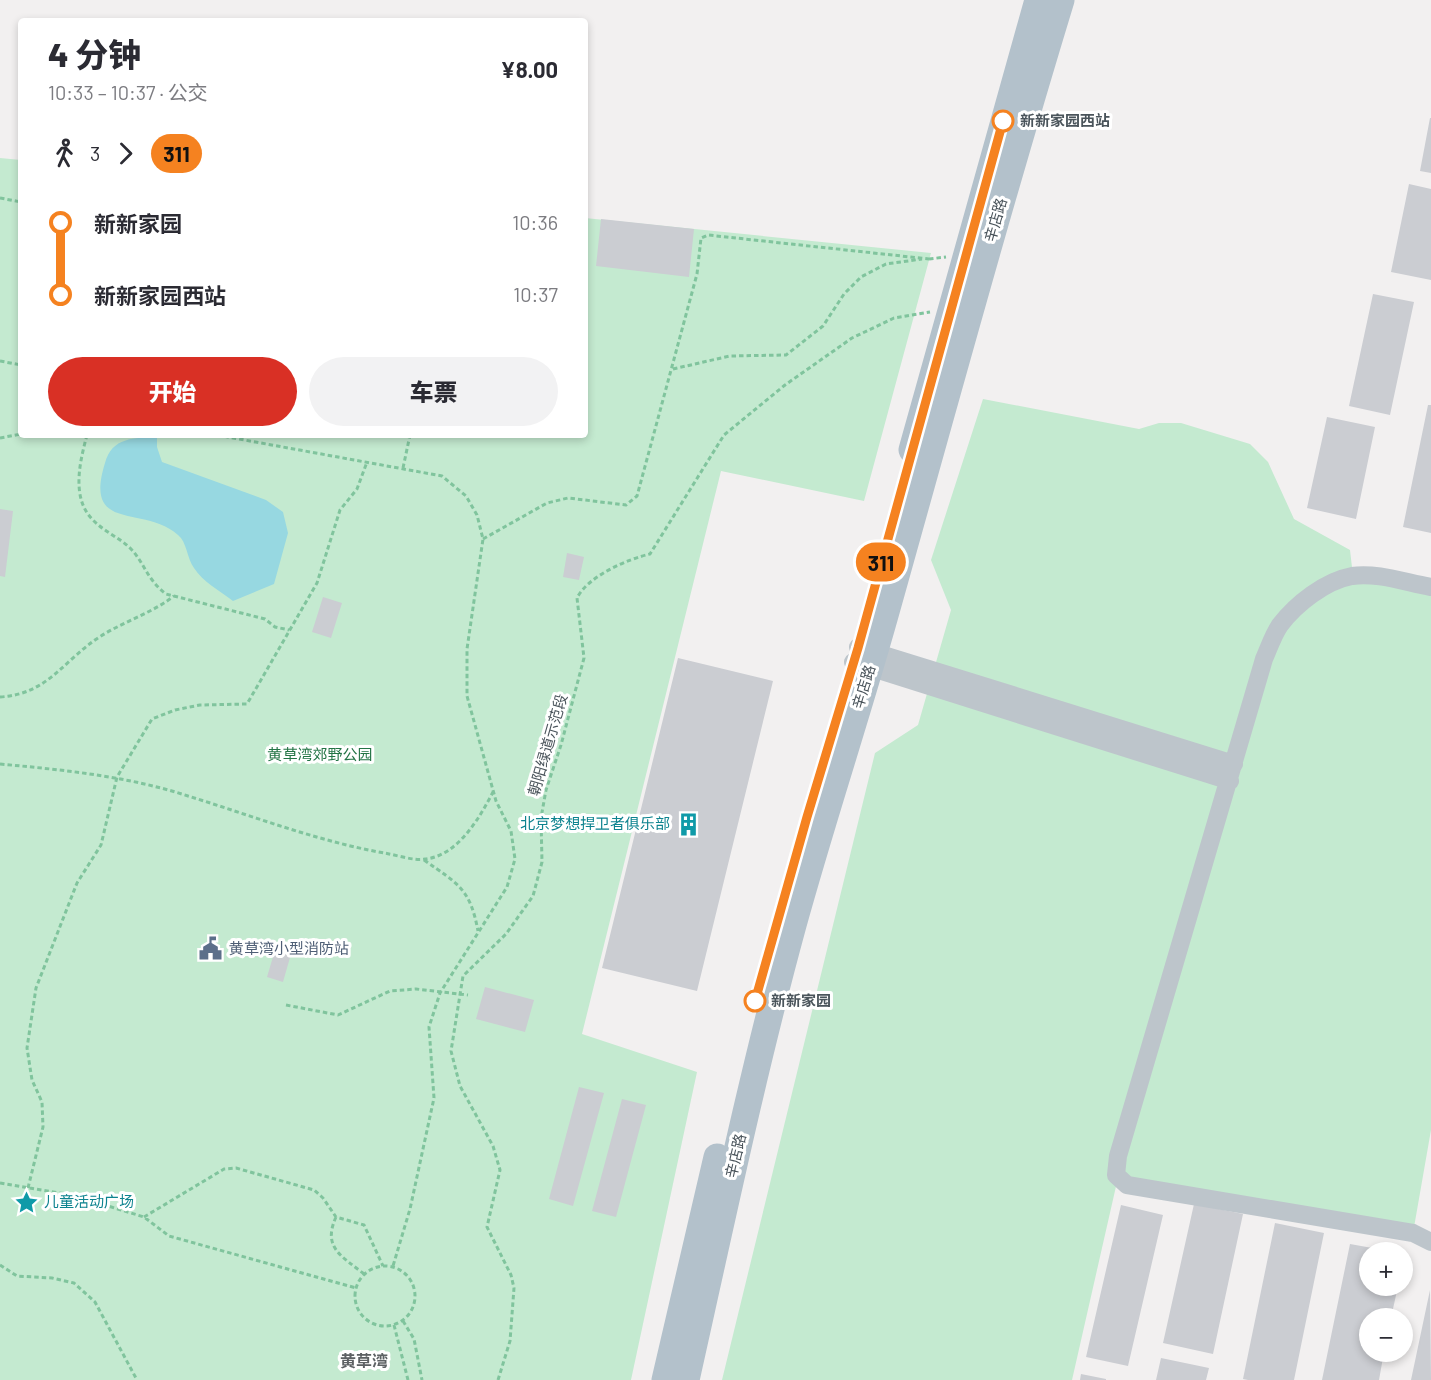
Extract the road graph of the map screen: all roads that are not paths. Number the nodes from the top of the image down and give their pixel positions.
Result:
1 (1038, 0) edge
2 (1060, 0) edge
3 (1431, 587) edge
4 (864, 658) junction
5 (1232, 773) junction
6 (1431, 1242) edge
7 (666, 1380) edge
8 (686, 1380) edge

1 - 4 main road, 辛店路
2 - 4 main road, 辛店路
3 - 5 street
4 - 5 street
4 - 7 main road, 辛店路
4 - 8 main road, 辛店路
5 - 6 street

